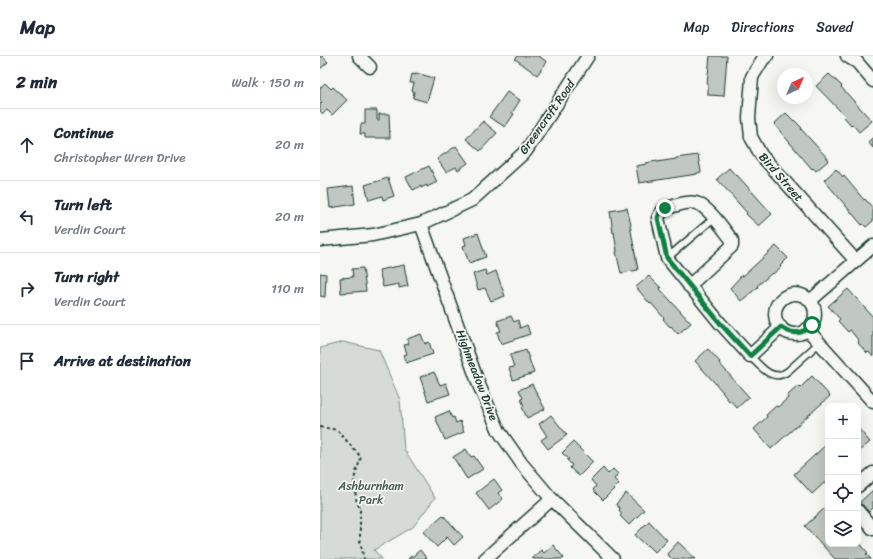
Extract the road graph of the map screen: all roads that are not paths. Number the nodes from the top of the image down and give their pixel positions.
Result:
1 (359, 56) edge
2 (588, 56) edge
3 (767, 56) edge
4 (847, 56) edge
5 (370, 67) dead end
6 (873, 81) edge
7 (714, 218) junction
8 (421, 224) junction
9 (320, 240) edge
10 (873, 246) edge
11 (667, 258) junction
12 (856, 261) junction
13 (689, 286) junction
14 (810, 301) junction
15 (781, 327) junction
16 (807, 329) junction
17 (819, 343) junction
18 (750, 356) junction
19 (873, 402) edge
20 (873, 473) edge
21 (861, 483) edge
22 (552, 499) junction
23 (861, 514) edge
24 (871, 523) edge
25 (485, 559) edge
26 (613, 559) edge

1 - 5 street
2 - 8 street, Greencroft Road
3 - 12 street, Bird Street
4 - 6 street
7 - 11 lane
7 - 11 street
7 - 13 street
8 - 9 street, Greencroft Road
8 - 22 street, Highmeadow Drive
10 - 12 street
11 - 13 street
12 - 14 street
13 - 18 street
14 - 15 street
14 - 16 street
15 - 16 street
15 - 18 street
16 - 17 street
17 - 18 lane
17 - 19 street
20 - 21 street
22 - 25 street
22 - 26 street, Highmeadow Drive
23 - 24 street

